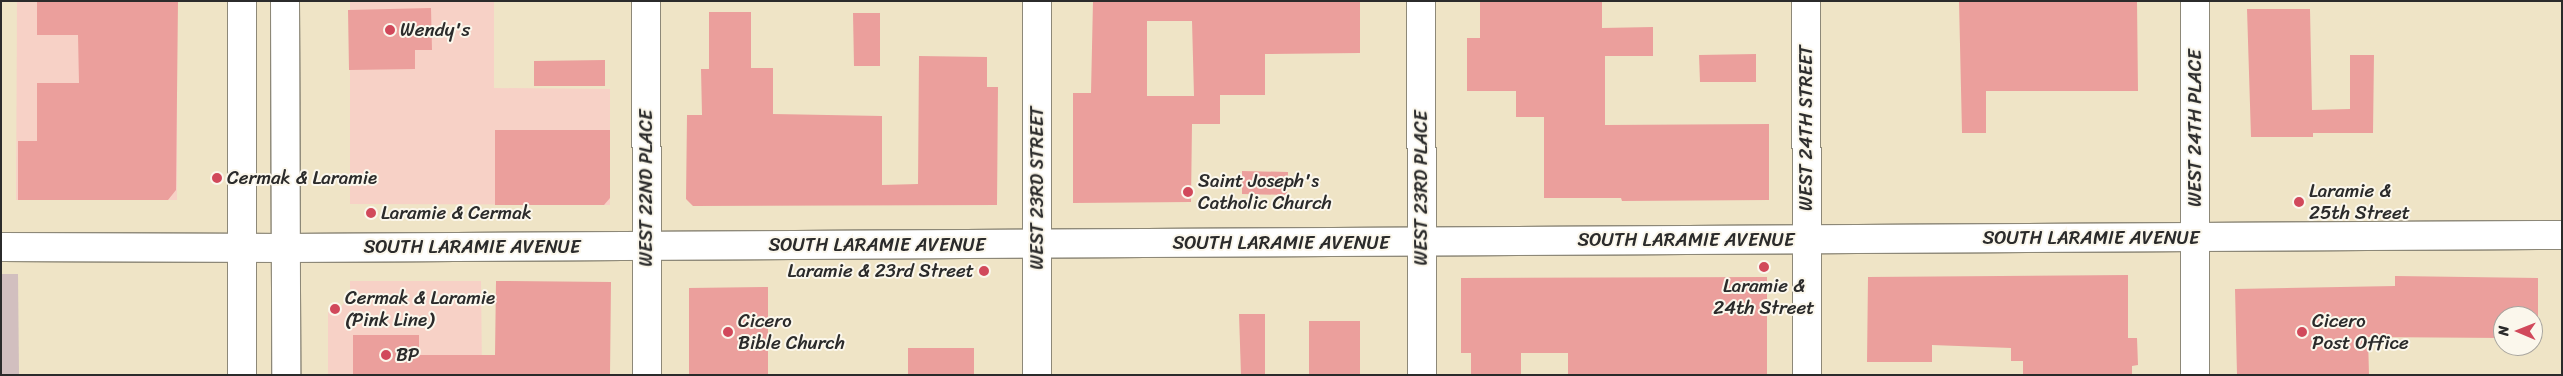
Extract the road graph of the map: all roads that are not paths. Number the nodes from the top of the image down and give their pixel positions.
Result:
1 (242, 1) edge
2 (286, 1) edge
3 (646, 1) edge
4 (1037, 1) edge
5 (1421, 1) edge
6 (1806, 1) edge
7 (2195, 1) edge
8 (2562, 235) edge
9 (2195, 237) junction
10 (1806, 239) junction
11 (1421, 242) junction
12 (1037, 244) junction
13 (647, 246) junction
14 (1, 247) edge
15 (242, 248) junction
16 (286, 248) junction
17 (242, 375) edge
18 (286, 375) edge
19 (647, 375) edge
20 (1037, 375) edge
21 (1422, 375) edge
22 (1807, 375) edge
23 (2195, 375) edge

1 - 15 main road
2 - 16 main road
3 - 13 main road, WEST 22ND PLACE
4 - 12 main road, WEST 23RD STREET
5 - 11 main road, WEST 23RD PLACE
6 - 10 main road, WEST 24TH STREET
7 - 9 main road, WEST 24TH PLACE
8 - 9 main road, SOUTH LARAMIE AVENUE
9 - 10 main road, SOUTH LARAMIE AVENUE
9 - 23 main road, WEST 24TH PLACE
10 - 11 main road, SOUTH LARAMIE AVENUE
10 - 22 main road, WEST 24TH STREET
11 - 12 main road, SOUTH LARAMIE AVENUE
11 - 21 main road, WEST 23RD PLACE
12 - 13 main road, SOUTH LARAMIE AVENUE
12 - 20 main road, WEST 23RD STREET
13 - 16 main road, SOUTH LARAMIE AVENUE
13 - 19 main road, WEST 22ND PLACE
14 - 15 main road, SOUTH LARAMIE AVENUE
15 - 16 main road, SOUTH LARAMIE AVENUE
15 - 17 main road
16 - 18 main road

